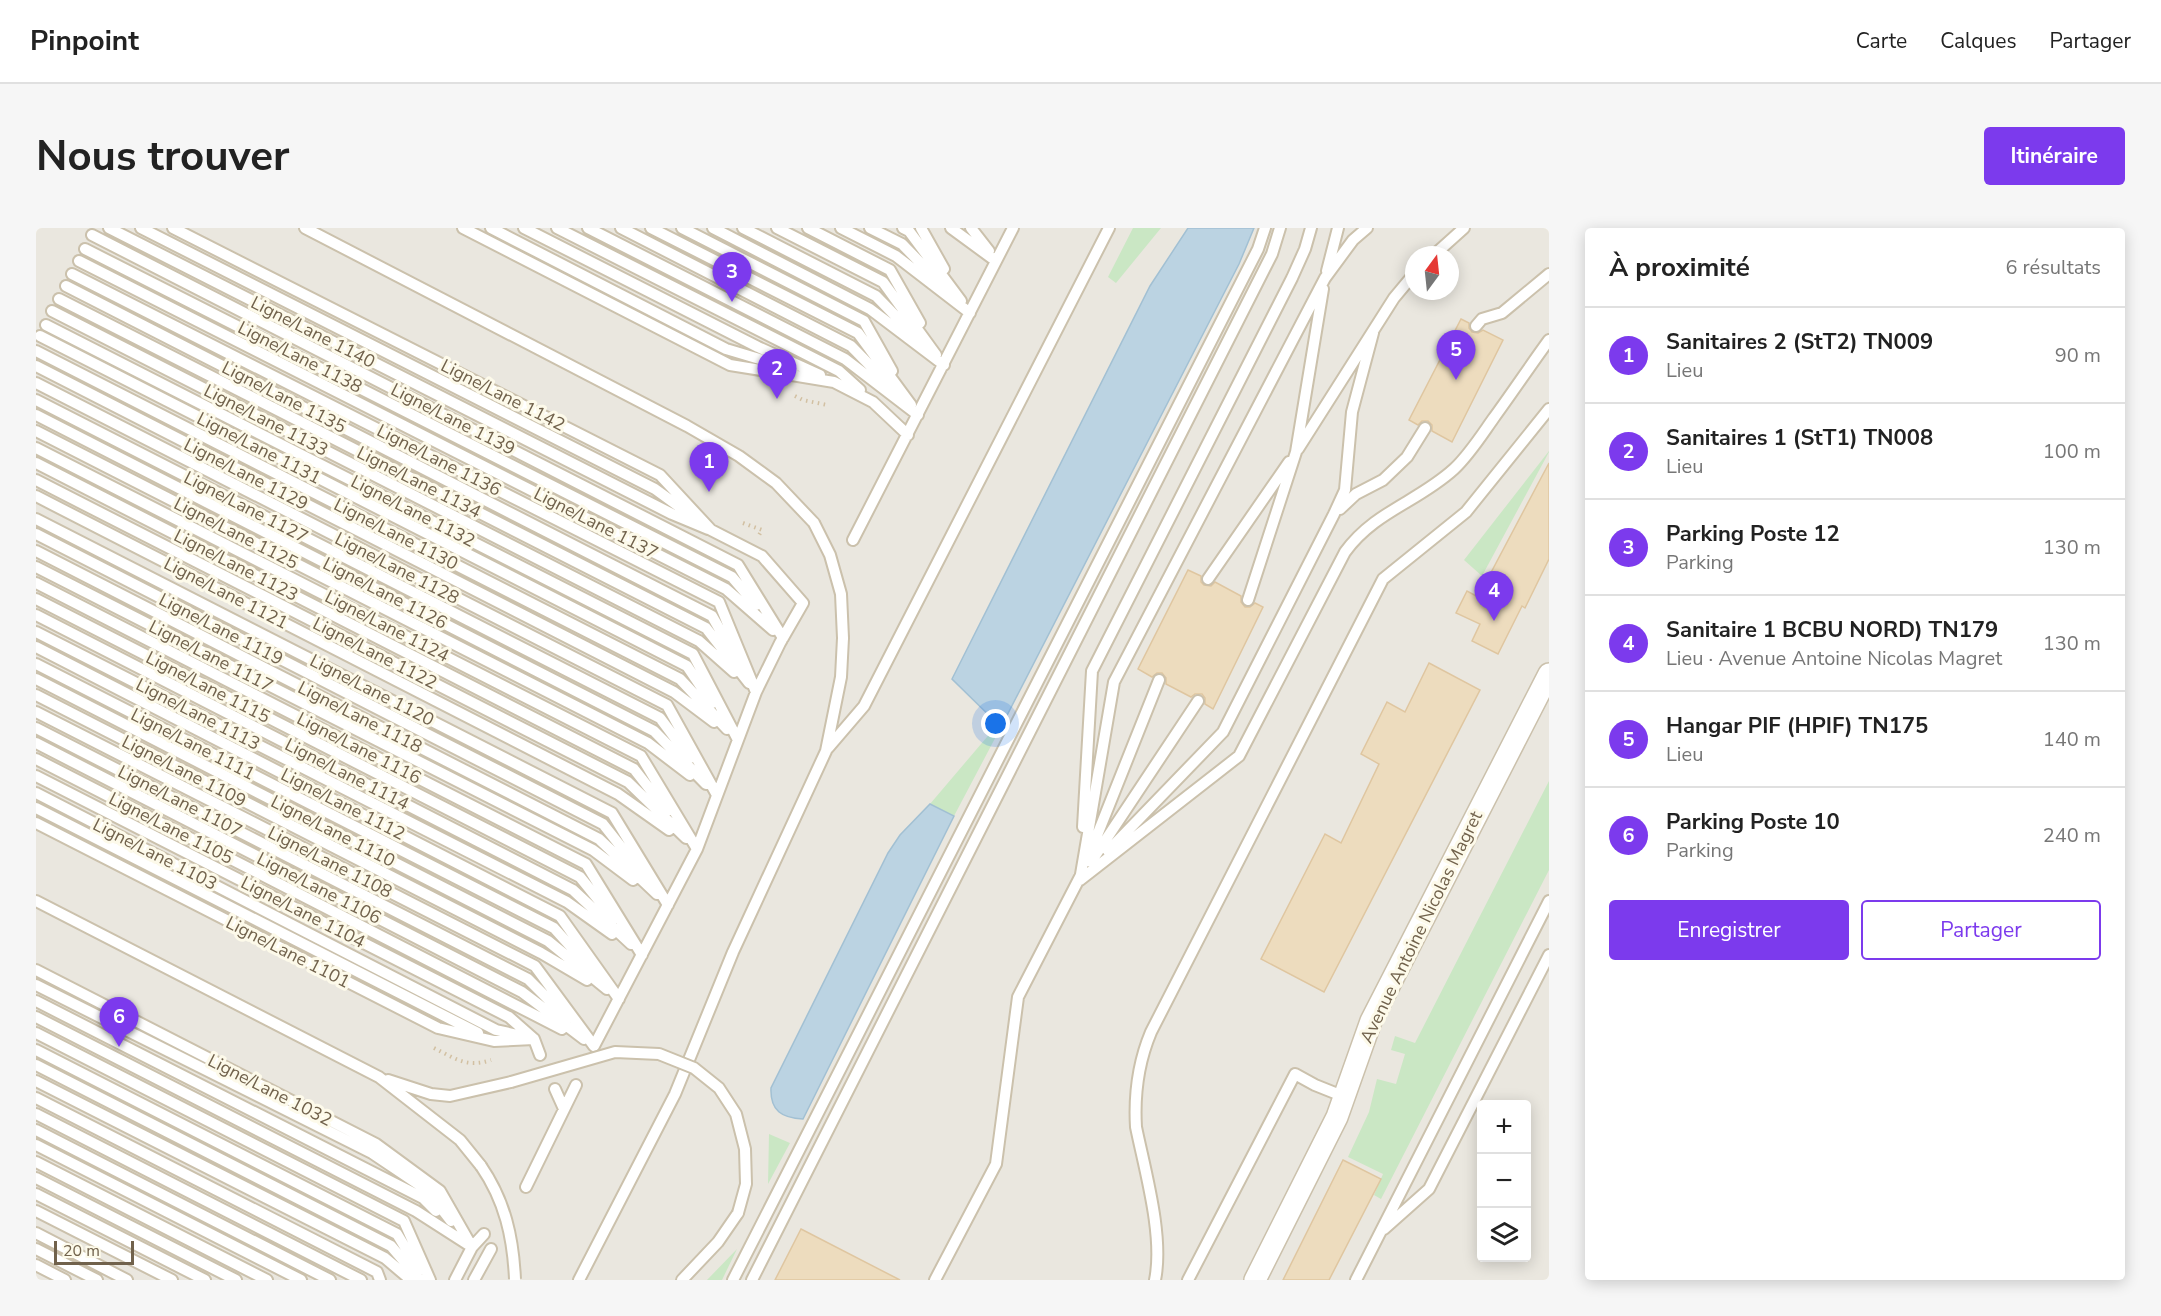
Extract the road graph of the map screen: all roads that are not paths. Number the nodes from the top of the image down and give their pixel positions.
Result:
1 (109, 228) edge
2 (141, 228) edge
3 (173, 228) edge
4 (305, 228) edge
5 (462, 228) edge
6 (490, 228) edge
7 (524, 228) edge
8 (557, 228) edge
9 (588, 228) edge
10 (621, 228) edge
11 (651, 228) edge
12 (682, 228) edge
13 (713, 228) edge
14 (743, 228) edge
15 (777, 228) edge
16 (808, 228) edge
17 (841, 228) edge
18 (870, 228) edge
19 (903, 228) edge
20 (921, 228) edge
21 (951, 228) edge
22 (963, 228) edge
23 (971, 228) edge
24 (976, 228) edge
25 (1013, 228) edge
26 (1109, 228) edge
27 (1265, 228) edge
28 (1280, 228) edge
29 (1311, 228) edge
30 (1338, 228) edge
31 (1367, 228) edge
32 (1464, 228) edge
33 (94, 232) edge
34 (1444, 246) edge
35 (85, 249) junction
36 (79, 261) junction
37 (996, 261) junction
38 (72, 274) junction
39 (1549, 274) edge
40 (1325, 278) junction
41 (1405, 285) edge
42 (66, 286) junction
43 (59, 299) junction
44 (52, 311) junction
45 (970, 313) junction
46 (46, 325) junction
47 (1476, 326) dead end
48 (1373, 333) junction
49 (38, 340) edge
50 (1549, 340) edge
51 (36, 351) edge
52 (944, 365) junction
53 (36, 366) edge
54 (834, 382) junction
55 (36, 383) edge
56 (36, 400) edge
57 (873, 402) junction
58 (1549, 409) edge
59 (36, 415) edge
60 (918, 415) junction
61 (1425, 428) dead end
62 (36, 431) edge
63 (908, 435) junction
64 (36, 448) edge
65 (1296, 452) junction
66 (36, 463) edge
67 (36, 480) edge
68 (36, 496) edge
69 (1334, 514) junction
70 (36, 519) edge
71 (711, 530) junction
72 (36, 534) edge
73 (853, 540) dead end
74 (36, 551) edge
75 (36, 567) edge
76 (1208, 579) dead end
77 (36, 583) edge
78 (36, 599) edge
79 (1248, 600) dead end
80 (36, 615) edge
81 (36, 632) edge
82 (783, 638) junction
83 (36, 647) edge
84 (36, 664) edge
85 (1549, 674) edge
86 (36, 679) edge
87 (1159, 680) dead end
88 (756, 692) junction
89 (36, 695) edge
90 (1198, 701) dead end
91 (36, 712) edge
92 (36, 728) edge
93 (738, 740) junction
94 (36, 743) edge
95 (826, 751) junction
96 (36, 759) edge
97 (36, 776) edge
98 (36, 793) edge
99 (717, 795) junction
100 (36, 808) edge
101 (36, 823) edge
102 (697, 849) junction
103 (1080, 880) junction
104 (36, 901) edge
105 (1549, 901) edge
106 (668, 905) junction
107 (642, 955) junction
108 (1549, 955) edge
109 (36, 970) edge
110 (36, 985) edge
111 (619, 999) junction
112 (36, 1001) edge
113 (36, 1017) edge
114 (36, 1033) edge
115 (534, 1039) junction
116 (494, 1041) junction
117 (594, 1046) junction
118 (36, 1050) edge
119 (540, 1055) dead end
120 (36, 1065) edge
121 (379, 1077) junction
122 (36, 1081) edge
123 (576, 1085) dead end
124 (555, 1089) dead end
125 (1345, 1097) junction
126 (36, 1098) edge
127 (564, 1109) junction
128 (36, 1114) edge
129 (36, 1130) edge
130 (36, 1145) edge
131 (36, 1162) edge
132 (36, 1178) edge
133 (526, 1187) dead end
134 (36, 1194) edge
135 (36, 1211) edge
136 (36, 1233) edge
137 (1380, 1233) junction
138 (484, 1234) dead end
139 (472, 1246) junction
140 (36, 1249) edge
141 (491, 1249) dead end
142 (36, 1265) edge
143 (515, 1279) edge
144 (65, 1280) edge
145 (97, 1280) edge
146 (127, 1280) edge
147 (172, 1280) edge
148 (205, 1280) edge
149 (236, 1280) edge
150 (267, 1280) edge
151 (301, 1280) edge
152 (330, 1280) edge
153 (362, 1280) edge
154 (380, 1280) edge
155 (411, 1280) edge
156 (420, 1280) edge
157 (428, 1280) edge
158 (455, 1280) edge
159 (474, 1280) edge
160 (579, 1280) edge
161 (682, 1280) edge
162 (733, 1280) edge
163 (752, 1280) edge
164 (935, 1280) edge
165 (1155, 1280) edge
166 (1188, 1280) edge
167 (1255, 1280) edge
168 (1356, 1280) edge

1 - 71 lane, Ligne/Lane 1140
2 - 71 lane
3 - 71 lane, Ligne/Lane 1142
4 - 95 lane, bridge
5 - 54 lane
6 - 54 lane
7 - 54 lane
8 - 57 lane
9 - 60 lane
10 - 60 lane
11 - 60 lane
12 - 60 lane
13 - 52 lane
14 - 52 lane
15 - 52 lane
16 - 52 lane
17 - 45 lane
18 - 45 lane
19 - 45 lane
20 - 45 lane
21 - 37 lane
22 - 37 lane
23 - 37 lane
24 - 37 lane
25 - 37 lane
26 - 95 lane
27 - 162 lane
28 - 163 lane
29 - 103 lane
30 - 40 lane
31 - 40 lane
32 - 34 lane
33 - 35 lane
33 - 82 lane, Ligne/Lane 1139
35 - 36 lane
35 - 82 lane, Ligne/Lane 1138
36 - 38 lane
36 - 82 lane, Ligne/Lane 1137
37 - 45 lane
38 - 42 lane
38 - 88 lane, Ligne/Lane 1136
39 - 47 lane
40 - 65 lane
40 - 103 lane
41 - 48 lane
42 - 43 lane
42 - 88 lane, Ligne/Lane 1135
43 - 44 lane
43 - 88 lane, Ligne/Lane 1134
44 - 46 lane
44 - 88 lane, Ligne/Lane 1133
45 - 52 lane
46 - 49 lane
46 - 93 lane, Ligne/Lane 1132
48 - 65 lane
48 - 69 lane
49 - 93 lane, Ligne/Lane 1131
50 - 103 lane
51 - 93 lane, Ligne/Lane 1130
52 - 60 lane
53 - 93 lane, Ligne/Lane 1129
54 - 57 lane
55 - 99 lane, Ligne/Lane 1128
56 - 99 lane, Ligne/Lane 1127
57 - 63 lane
58 - 165 lane
59 - 99 lane, Ligne/Lane 1126
60 - 63 lane
61 - 69 lane
62 - 99 lane, Ligne/Lane 1125
63 - 73 lane
64 - 102 lane, Ligne/Lane 1124
65 - 76 lane
65 - 79 lane
66 - 102 lane, Ligne/Lane 1123
67 - 102 lane, Ligne/Lane 1122
68 - 102 lane, Ligne/Lane 1121
69 - 103 lane
70 - 106 lane, Ligne/Lane 1120
71 - 82 lane, Ligne/Lane 1142
72 - 106 lane, Ligne/Lane 1119
74 - 106 lane, Ligne/Lane 1118
75 - 106 lane, Ligne/Lane 1117
77 - 107 lane, Ligne/Lane 1116
78 - 107 lane, Ligne/Lane 1115
80 - 107 lane, Ligne/Lane 1114
81 - 107 lane, Ligne/Lane 1113
82 - 88 lane
83 - 111 lane, Ligne/Lane 1112
84 - 111 lane, Ligne/Lane 1111
85 - 125 street, Avenue Antoine Nicolas Magret
86 - 111 lane, Ligne/Lane 1110
87 - 103 lane
88 - 93 lane
89 - 111 lane, Ligne/Lane 1109
90 - 103 lane
91 - 117 lane, Ligne/Lane 1108
92 - 117 lane, Ligne/Lane 1107
93 - 99 lane
94 - 117 lane, Ligne/Lane 1106
95 - 160 lane
96 - 117 lane, Ligne/Lane 1105
97 - 115 lane, Ligne/Lane 1104
98 - 115 lane, Ligne/Lane 1103
99 - 102 lane
100 - 116 lane
101 - 116 lane, Ligne/Lane 1101
102 - 106 lane
103 - 164 lane
104 - 121 lane
105 - 137 lane
106 - 107 lane
107 - 111 lane
108 - 137 lane
109 - 139 lane, Ligne/Lane 1032
110 - 139 lane
111 - 117 lane
112 - 139 lane
113 - 139 lane
114 - 157 lane
115 - 116 lane, Ligne/Lane 1101
115 - 119 lane
118 - 157 lane
120 - 156 lane
121 - 143 lane, bridge
121 - 161 lane, bridge
122 - 155 lane
123 - 127 lane
124 - 127 lane
125 - 166 lane
125 - 167 street, Avenue Antoine Nicolas Magret
126 - 154 lane
127 - 133 lane
128 - 153 lane
129 - 152 lane
130 - 151 lane
131 - 150 lane
132 - 149 lane
134 - 148 lane
135 - 147 lane
136 - 146 lane
137 - 168 lane
138 - 139 lane
139 - 158 lane
140 - 145 lane
141 - 159 lane
142 - 144 lane

